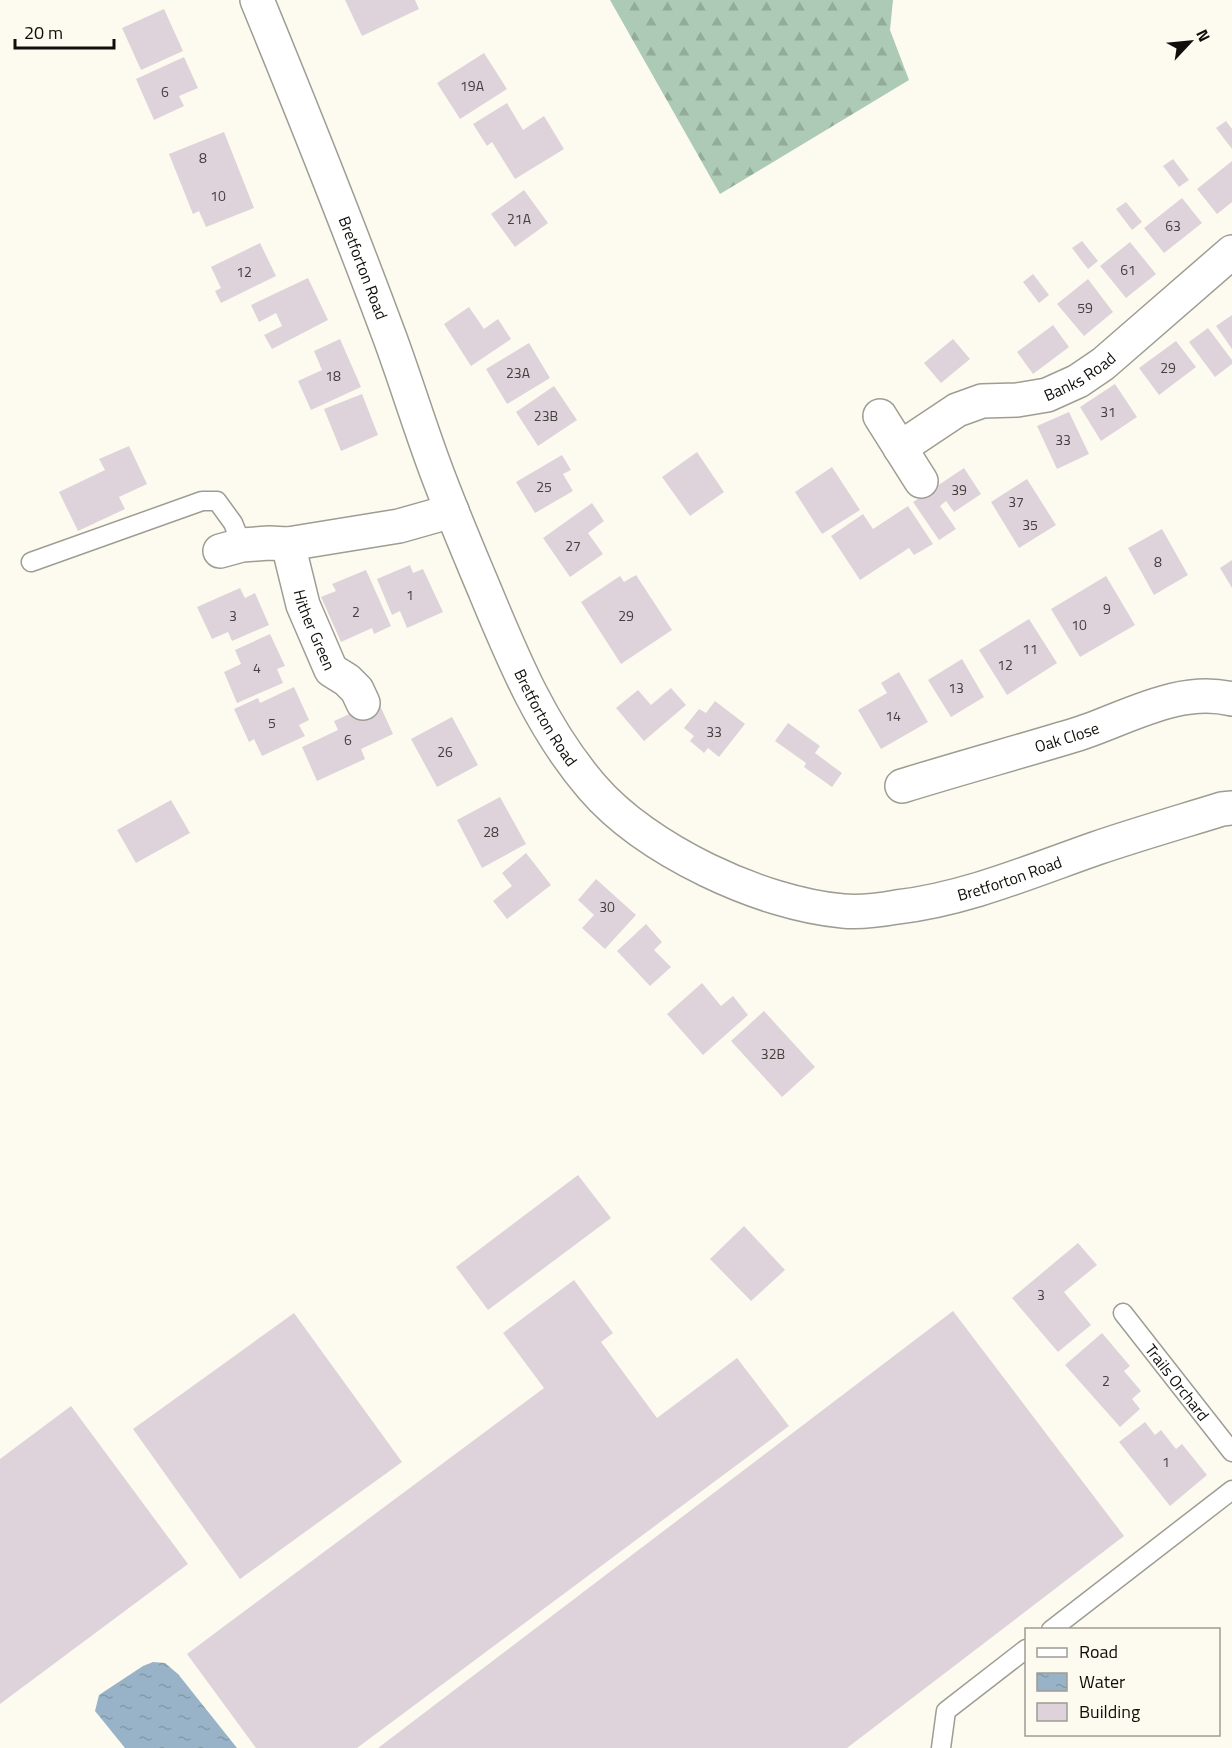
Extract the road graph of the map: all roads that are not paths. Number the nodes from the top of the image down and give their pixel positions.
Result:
1 (257, 0) edge
2 (1232, 252) edge
3 (880, 416) dead end
4 (900, 448) junction
5 (921, 481) dead end
6 (452, 511) junction
7 (288, 544) junction
8 (231, 548) joint
9 (31, 562) dead end
10 (1232, 699) edge
11 (363, 703) dead end
12 (902, 786) dead end
13 (1232, 808) edge
14 (1123, 1313) dead end
15 (1232, 1452) edge
16 (1232, 1490) edge
17 (1052, 1628) edge
18 (1025, 1649) edge
19 (941, 1748) edge

1 - 6 main road, Bretforton Road
2 - 4 main road, Banks Road
3 - 4 main road
4 - 5 main road
6 - 7 main road
6 - 13 main road, Bretforton Road
7 - 8 main road
7 - 11 main road, Hither Green
8 - 9 lane
10 - 12 main road, Oak Close
14 - 15 lane, Trails Orchard
16 - 17 lane
18 - 19 lane

